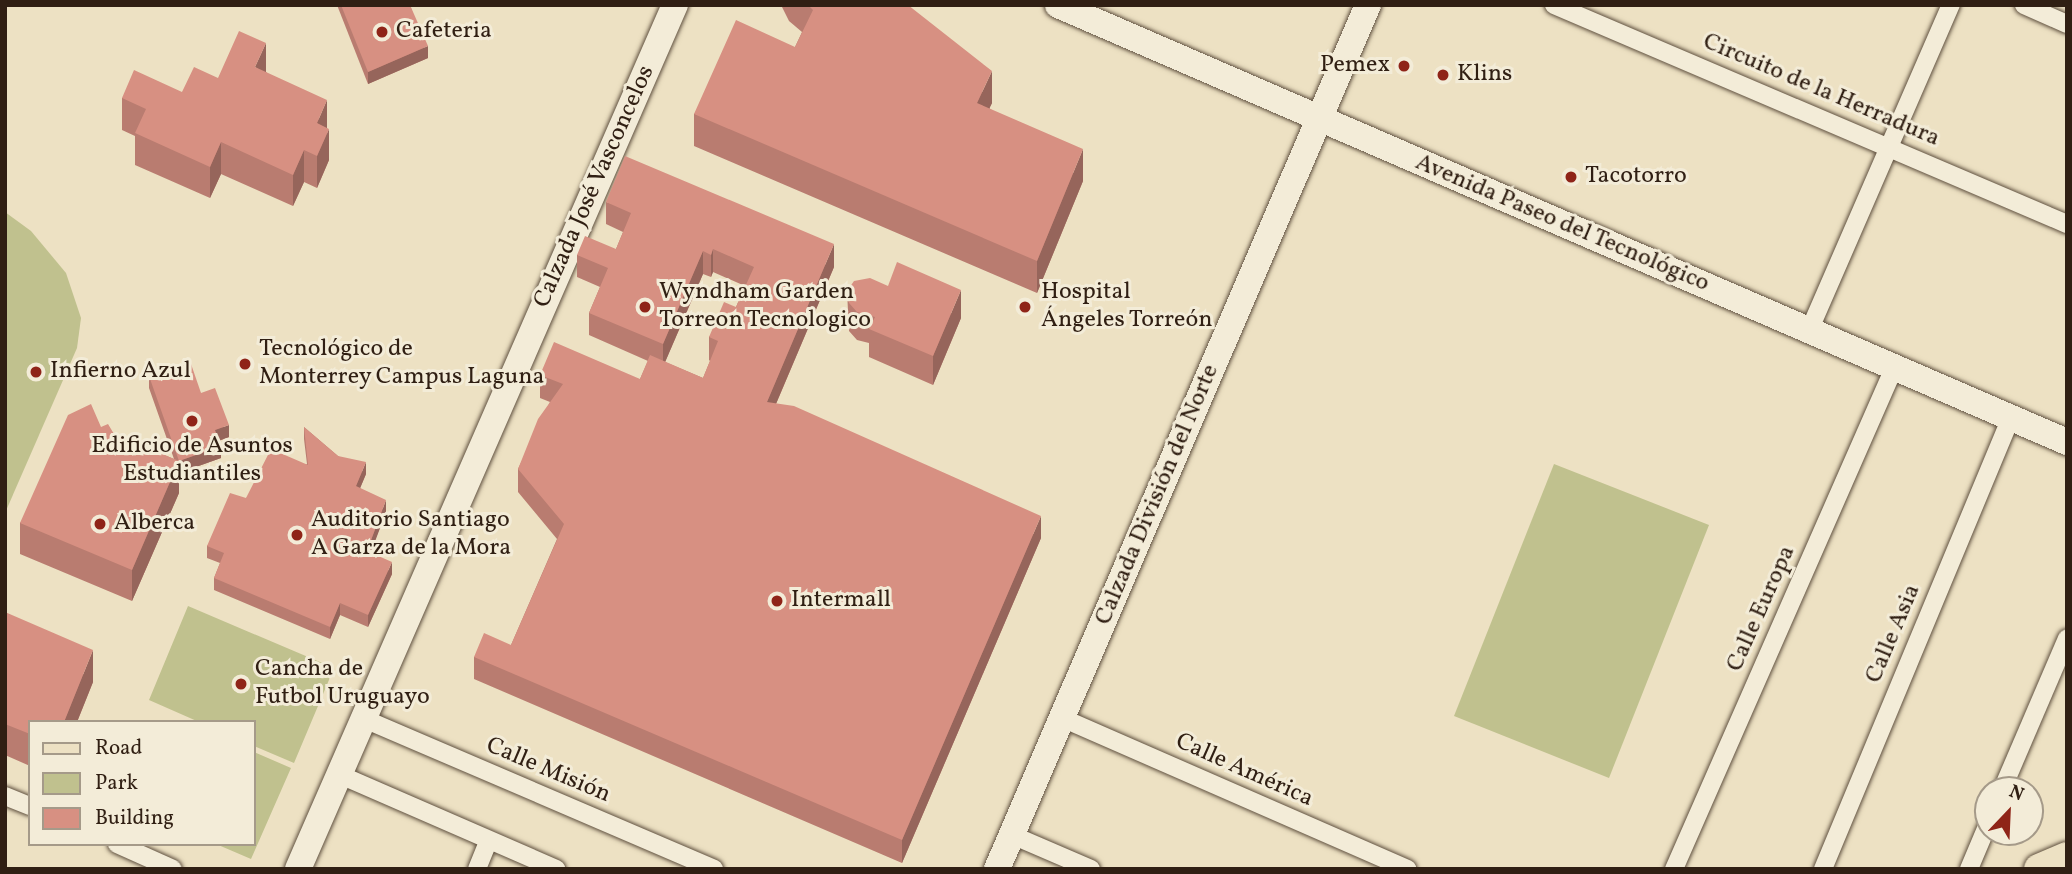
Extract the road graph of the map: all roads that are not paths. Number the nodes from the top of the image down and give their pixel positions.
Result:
1 (675, 5) edge
2 (1058, 5) edge
3 (1368, 5) edge
4 (1554, 5) edge
5 (1951, 5) edge
6 (2024, 5) edge
7 (2067, 24) edge
8 (1318, 120) junction
9 (1890, 146) junction
10 (2067, 224) edge
11 (1809, 331) junction
12 (1895, 368) junction
13 (2011, 418) junction
14 (2067, 442) edge
15 (2067, 638) edge
16 (362, 718) junction
17 (1062, 718) junction
18 (338, 775) junction
19 (2009, 776) edge
20 (5, 796) edge
21 (28, 805) edge
22 (1012, 835) junction
23 (489, 840) junction
24 (121, 846) edge
25 (1979, 846) edge
26 (2067, 857) edge
27 (1402, 868) edge
28 (173, 869) edge
29 (298, 869) edge
30 (477, 869) edge
31 (556, 869) edge
32 (714, 869) edge
33 (998, 869) edge
34 (1091, 869) edge
35 (1674, 869) edge
36 (1822, 869) edge
37 (1969, 869) edge
38 (2039, 869) edge

1 - 16 main road, Calzada José Vasconcelos
2 - 8 main road, Avenida Paseo del Tecnológico
3 - 8 main road, Calzada División del Norte
4 - 9 street, Circuito de la Herradura
5 - 9 street
6 - 7 street
8 - 11 main road, Avenida Paseo del Tecnológico
8 - 17 main road, Calzada División del Norte
9 - 10 street, Circuito de la Herradura
9 - 11 street
11 - 12 main road, Avenida Paseo del Tecnológico
12 - 13 main road, Avenida Paseo del Tecnológico
12 - 35 street, Calle Europa
13 - 14 main road, Avenida Paseo del Tecnológico
13 - 36 street, Calle Asia
15 - 19 street
16 - 18 main road, Calzada José Vasconcelos
16 - 32 street, Calle Misión
17 - 22 main road, Calzada División del Norte
17 - 27 street, Calle América
18 - 23 street
18 - 29 main road, Calzada José Vasconcelos
20 - 21 street
22 - 33 main road, Calzada División del Norte
22 - 34 street
23 - 30 street
23 - 31 street
24 - 28 street
25 - 37 street
26 - 38 main road

